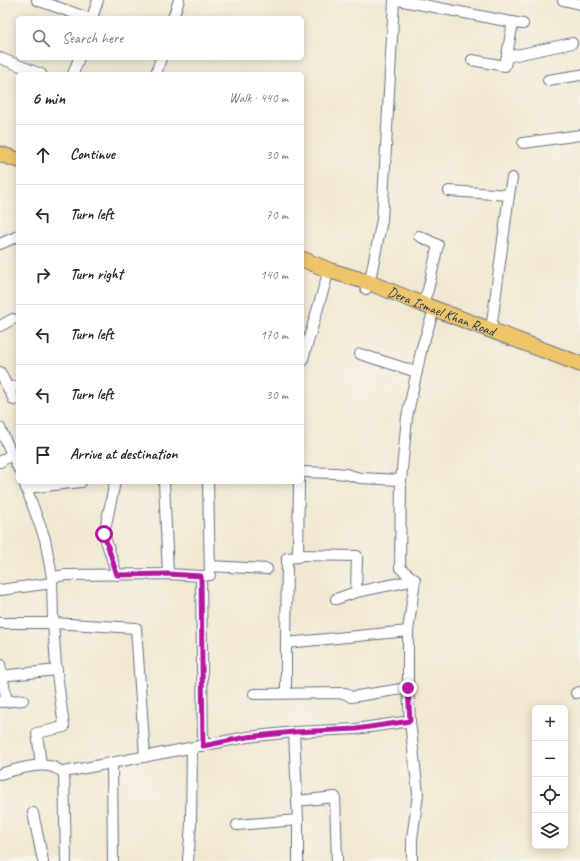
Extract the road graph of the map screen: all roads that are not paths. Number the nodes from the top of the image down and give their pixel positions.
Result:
1 (37, 0) edge
2 (98, 0) edge
3 (180, 0) edge
4 (394, 0) edge
5 (398, 0) edge
6 (563, 0) edge
7 (580, 4) edge
8 (82, 16) edge
9 (93, 16) edge
10 (174, 16) edge
11 (572, 43) dead end
12 (507, 57) junction
13 (0, 58) edge
14 (77, 60) edge
15 (160, 60) edge
16 (472, 60) dead end
17 (36, 72) edge
18 (74, 72) edge
19 (157, 72) edge
20 (580, 75) edge
21 (548, 80) dead end
22 (580, 135) edge
23 (523, 143) dead end
24 (0, 146) edge
25 (16, 151) edge
26 (0, 154) edge
27 (16, 159) edge
28 (512, 178) dead end
29 (450, 191) dead end
30 (509, 196) junction
31 (419, 236) dead end
32 (16, 237) edge
33 (0, 244) edge
34 (304, 260) edge
35 (304, 269) edge
36 (327, 277) junction
37 (367, 286) junction
38 (422, 304) junction
39 (432, 316) junction
40 (13, 319) dead end
41 (0, 326) edge
42 (491, 330) junction
43 (360, 354) dead end
44 (304, 355) edge
45 (580, 364) edge
46 (417, 372) junction
47 (580, 372) edge
48 (6, 381) edge
49 (14, 400) dead end
50 (0, 428) edge
51 (16, 461) edge
52 (0, 462) edge
53 (304, 472) edge
54 (401, 480) junction
55 (44, 484) edge
56 (115, 484) edge
57 (164, 484) edge
58 (208, 484) edge
59 (298, 484) edge
60 (25, 485) edge
61 (298, 555) junction
62 (210, 566) junction
63 (267, 569) dead end
64 (168, 574) junction
65 (117, 575) junction
66 (201, 576) junction
67 (52, 580) junction
68 (415, 580) junction
69 (0, 590) edge
70 (356, 592) junction
71 (336, 599) dead end
72 (0, 623) edge
73 (53, 623) junction
74 (408, 631) junction
75 (286, 643) junction
76 (0, 664) edge
77 (57, 670) junction
78 (1, 676) edge
79 (408, 688) junction
80 (286, 693) junction
81 (254, 694) dead end
82 (23, 700) dead end
83 (3, 702) edge
84 (410, 721) junction
85 (294, 732) junction
86 (203, 746) junction
87 (192, 748) junction
88 (145, 757) junction
89 (112, 763) junction
90 (41, 765) junction
91 (64, 772) junction
92 (0, 774) edge
93 (297, 801) junction
94 (33, 813) dead end
95 (298, 820) junction
96 (237, 824) dead end
97 (43, 861) edge
98 (66, 861) edge
99 (113, 861) edge
100 (188, 861) edge
101 (298, 861) edge
102 (336, 861) edge
103 (412, 861) edge

1 - 8 street
2 - 9 street
3 - 10 street
4 - 37 street
5 - 12 street
6 - 7 street
11 - 12 street
12 - 16 street
13 - 17 street
14 - 18 street
15 - 19 street
20 - 21 street
22 - 23 street
24 - 25 highway
26 - 27 highway
28 - 30 street
29 - 30 street
30 - 42 street
31 - 38 street
32 - 33 street
34 - 37 highway, Dera Ismael Khan Road
35 - 36 highway, Dera Ismael Khan Road
36 - 37 highway, Dera Ismael Khan Road
36 - 44 street
37 - 38 highway, Dera Ismael Khan Road
37 - 39 highway, Dera Ismael Khan Road
38 - 42 highway, Dera Ismael Khan Road
39 - 46 street
39 - 47 highway, Dera Ismael Khan Road
40 - 41 street
42 - 45 highway, Dera Ismael Khan Road
43 - 46 street
46 - 54 street
48 - 49 street
50 - 51 street
51 - 52 street
53 - 54 street
54 - 68 street
55 - 60 street
56 - 65 street
57 - 64 street
58 - 62 street
59 - 61 street
60 - 67 street
61 - 70 street
61 - 75 street
62 - 63 street
62 - 66 street
64 - 65 street
64 - 66 street
65 - 67 street
66 - 86 street
67 - 69 street
67 - 73 street
68 - 70 street
68 - 74 street
70 - 71 street
72 - 73 street
73 - 77 street
73 - 88 street
74 - 75 street
74 - 79 street
75 - 80 street
76 - 78 street
77 - 78 street
77 - 90 street
78 - 83 street
79 - 80 street
79 - 84 street
80 - 81 street
82 - 83 street
84 - 85 street
84 - 103 street
85 - 86 street
85 - 93 street
86 - 87 street
87 - 88 street
87 - 100 street
88 - 89 street
89 - 91 street
89 - 99 street
90 - 91 street
90 - 92 street
91 - 98 street
93 - 95 street
93 - 102 street
94 - 97 street
95 - 96 street
95 - 101 street

